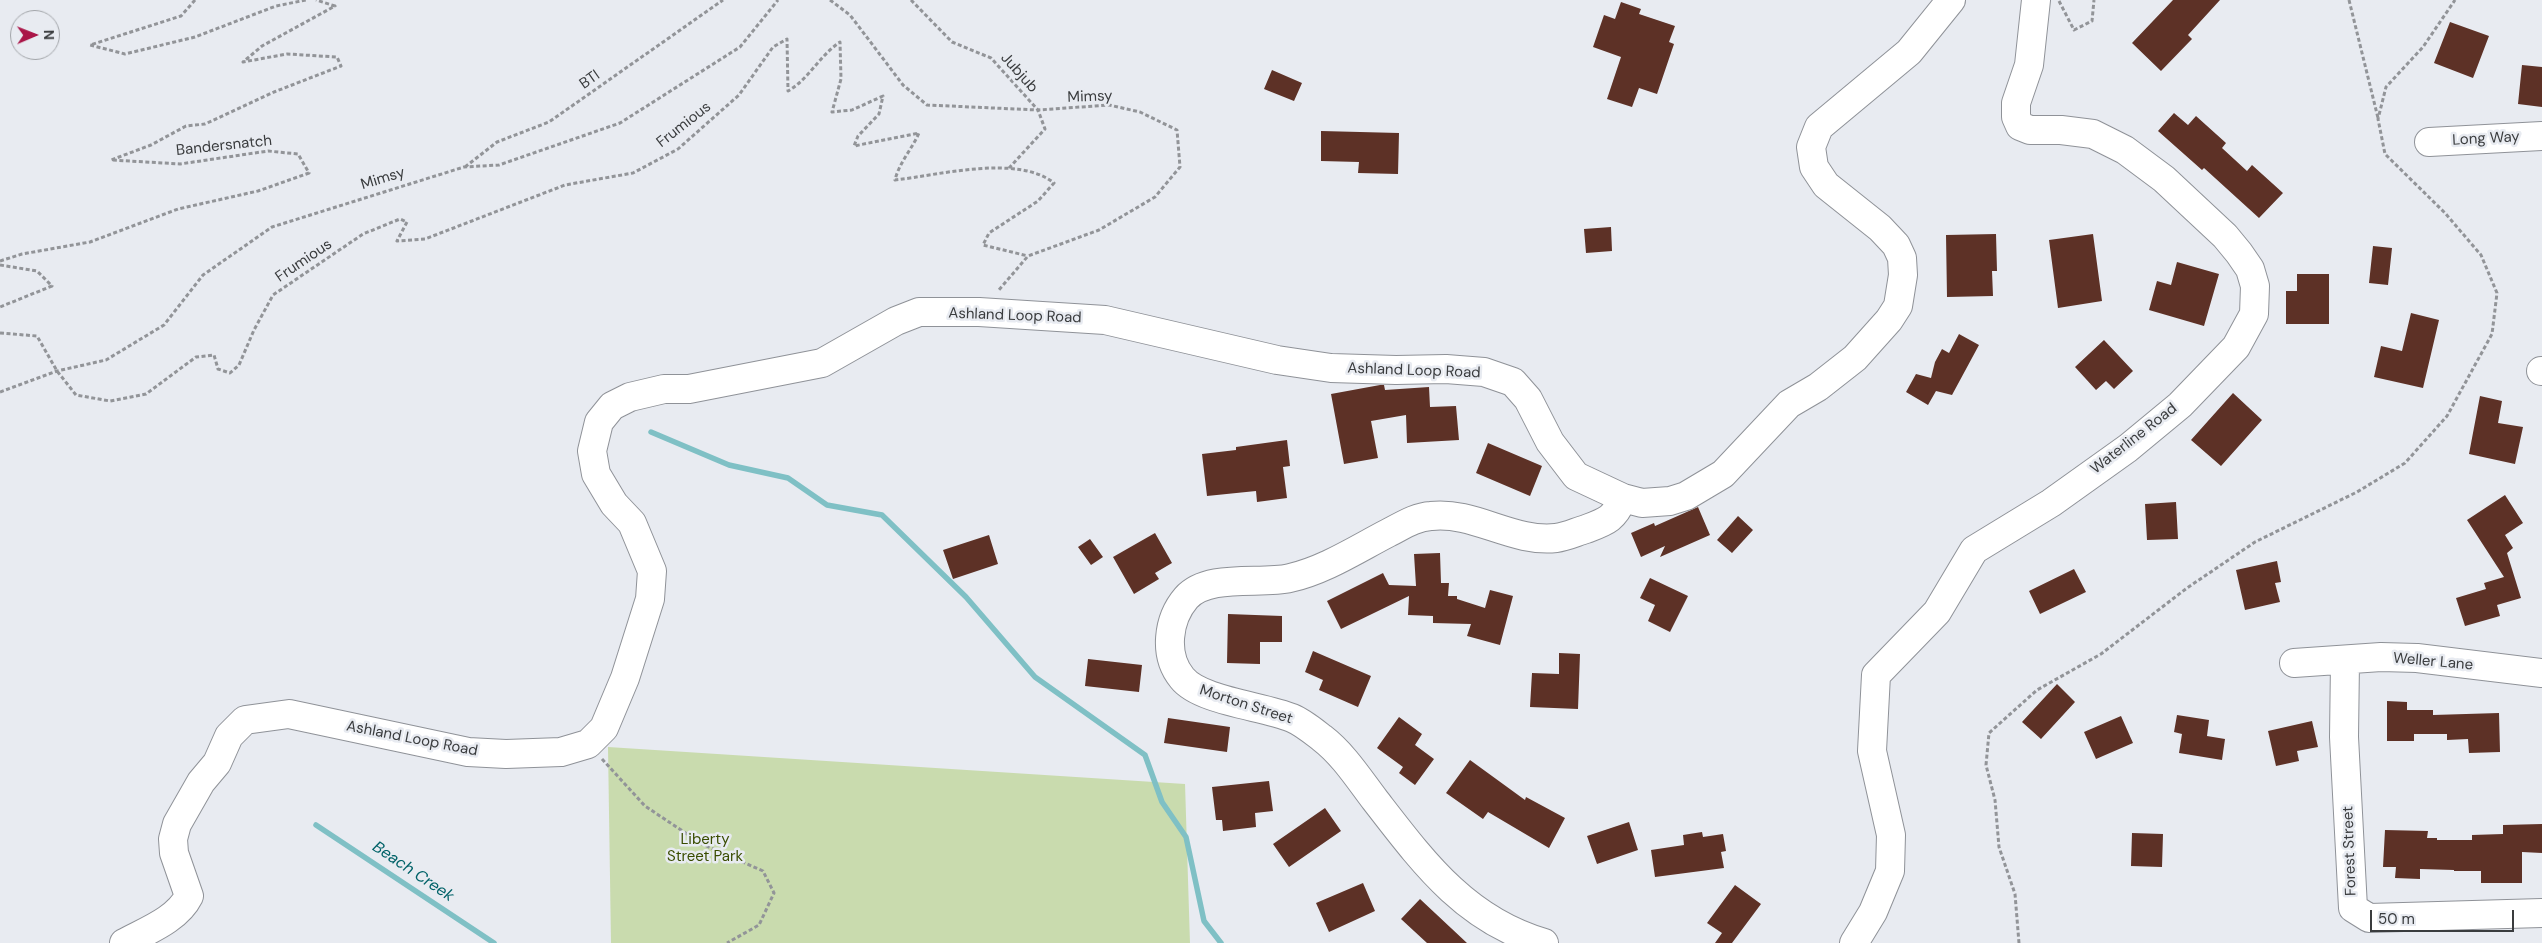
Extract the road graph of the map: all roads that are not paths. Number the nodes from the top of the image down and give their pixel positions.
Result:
1 (1951, 0) edge
2 (2036, 0) edge
3 (2542, 136) edge
4 (2429, 142) dead end
5 (1623, 498) junction
6 (2345, 662) junction
7 (2294, 663) dead end
8 (2542, 674) edge
9 (2542, 913) edge
10 (124, 943) edge
11 (1544, 943) edge
12 (1854, 943) edge

1 - 5 street, Ashland Loop Road
2 - 12 street, Waterline Road
3 - 4 street, Long Way
5 - 10 street, Ashland Loop Road
5 - 11 street, Morton Street
6 - 7 street, Weller Lane
6 - 8 street, Weller Lane
6 - 9 street, Forest Street

